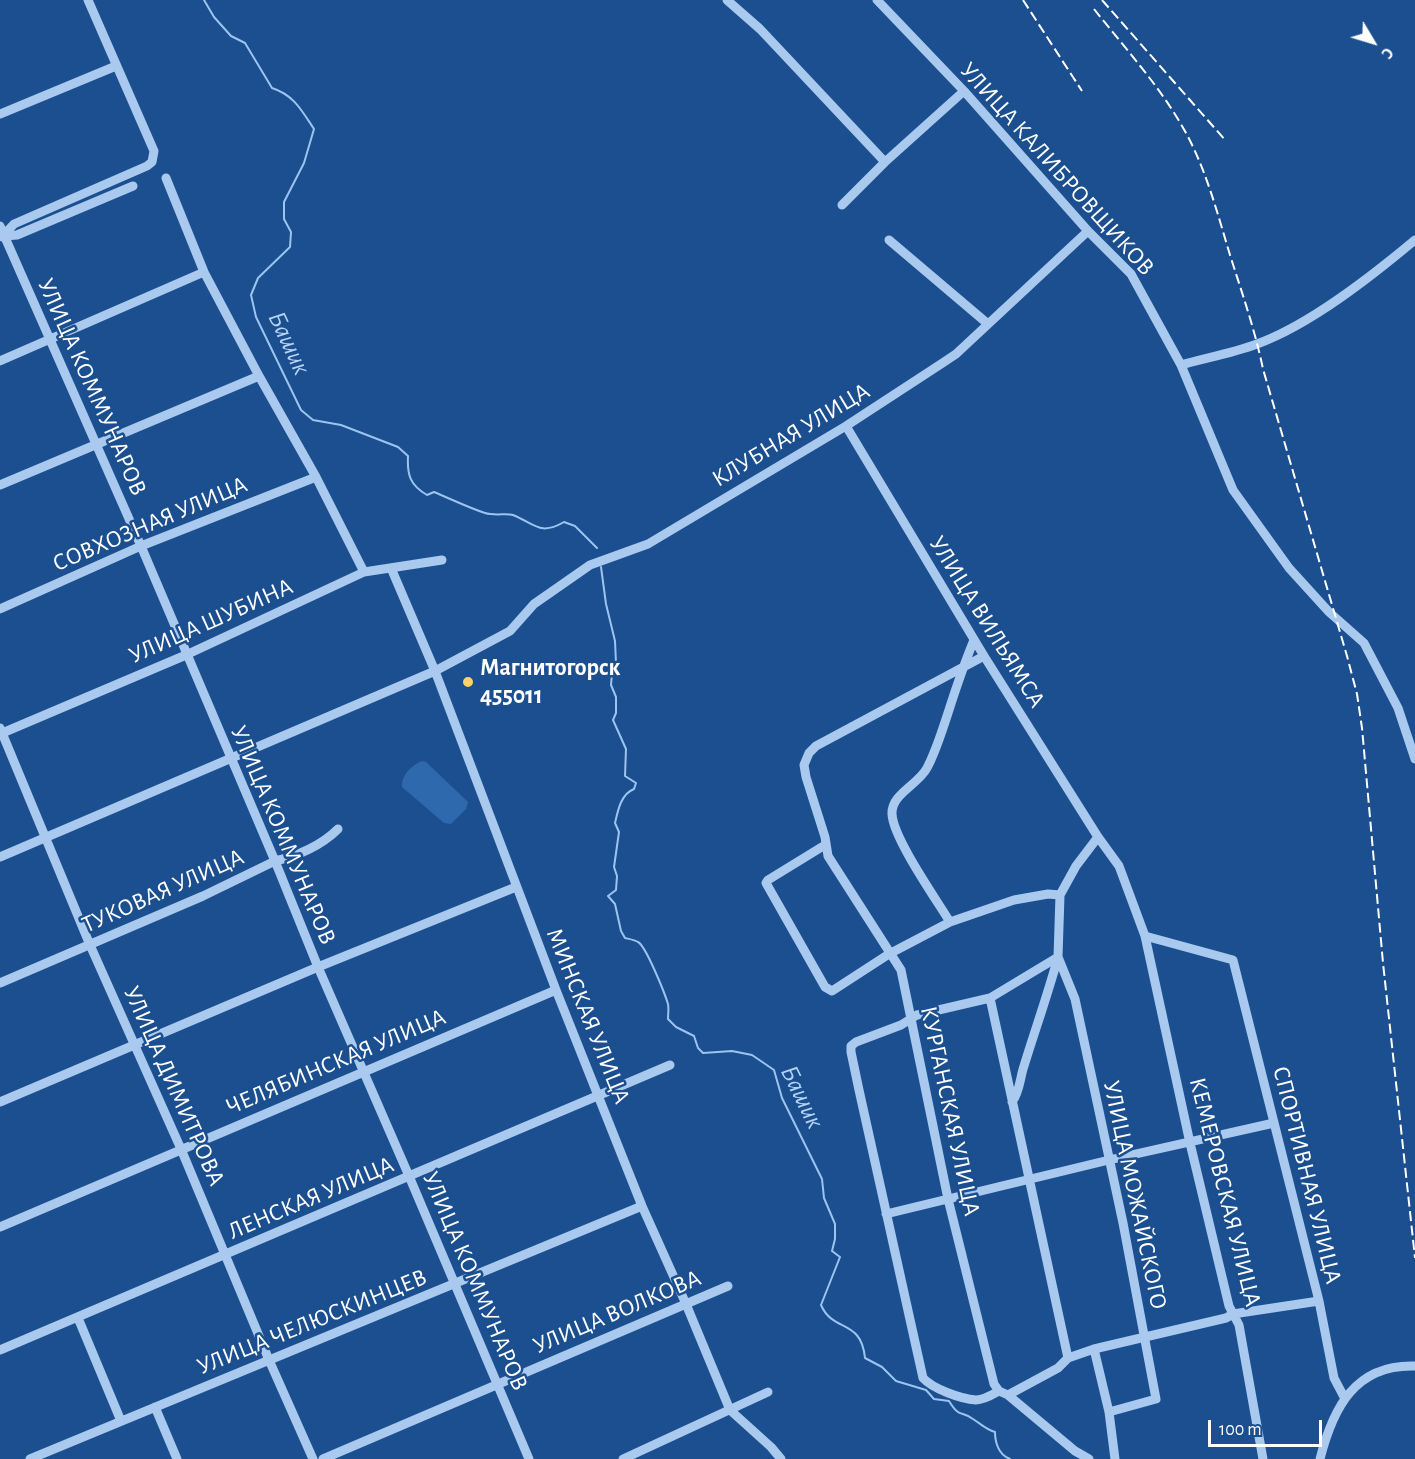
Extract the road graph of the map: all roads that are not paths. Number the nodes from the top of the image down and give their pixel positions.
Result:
1 (88, 0) edge
2 (727, 0) edge
3 (877, 0) edge
4 (116, 66) junction
5 (964, 91) junction
6 (0, 114) edge
7 (885, 162) junction
8 (166, 178) dead end
9 (106, 184) junction
10 (133, 186) dead end
11 (111, 195) junction
12 (842, 205) dead end
13 (0, 226) edge
14 (1089, 231) junction
15 (2, 237) edge
16 (889, 240) dead end
17 (1415, 240) edge
18 (204, 272) junction
19 (988, 324) junction
20 (50, 339) junction
21 (0, 361) edge
22 (1181, 365) junction
23 (259, 376) junction
24 (846, 426) junction
25 (95, 444) junction
26 (316, 477) junction
27 (0, 484) edge
28 (141, 546) junction
29 (442, 560) dead end
30 (391, 568) junction
31 (364, 572) junction
32 (0, 609) edge
33 (974, 640) junction
34 (186, 656) junction
35 (984, 656) junction
36 (962, 668) junction
37 (435, 671) junction
38 (1, 732) edge
39 (1415, 759) edge
40 (231, 760) junction
41 (338, 829) dead end
42 (46, 837) junction
43 (1098, 837) junction
44 (825, 845) junction
45 (0, 857) edge
46 (275, 861) junction
47 (516, 887) junction
48 (1060, 895) junction
49 (950, 922) junction
50 (1145, 936) junction
51 (90, 945) junction
52 (889, 954) junction
53 (1058, 957) junction
54 (318, 967) junction
55 (0, 983) edge
56 (556, 990) junction
57 (990, 999) junction
58 (910, 1020) junction
59 (135, 1044) junction
60 (670, 1065) dead end
61 (363, 1072) junction
62 (599, 1096) junction
63 (0, 1102) edge
64 (1012, 1102) junction
65 (1274, 1123) junction
66 (1191, 1143) junction
67 (181, 1149) junction
68 (1109, 1160) junction
69 (409, 1176) junction
70 (1029, 1179) junction
71 (948, 1198) junction
72 (642, 1206) junction
73 (886, 1214) junction
74 (0, 1227) edge
75 (225, 1256) junction
76 (454, 1284) junction
77 (728, 1286) dead end
78 (1319, 1301) junction
79 (686, 1304) junction
80 (1233, 1314) junction
81 (78, 1318) junction
82 (1144, 1336) junction
83 (1095, 1349) junction
84 (0, 1350) edge
85 (1068, 1358) junction
86 (269, 1360) junction
87 (1415, 1366) edge
88 (497, 1385) junction
89 (999, 1391) junction
90 (768, 1392) dead end
91 (1008, 1395) junction
92 (1344, 1397) junction
93 (155, 1407) junction
94 (730, 1410) junction
95 (1109, 1412) junction
96 (121, 1421) junction
97 (30, 1459) edge
98 (177, 1459) edge
99 (313, 1459) edge
100 (323, 1459) edge
101 (529, 1459) edge
102 (623, 1459) edge
103 (781, 1459) edge
104 (1089, 1459) edge
105 (1115, 1459) edge
106 (1263, 1459) edge
107 (1320, 1459) edge

1 - 4 street
2 - 7 street
3 - 5 street, УЛИЦА КАЛИБРОВЩИКОВ
4 - 6 street
4 - 9 street
5 - 7 street
5 - 14 street, УЛИЦА КАЛИБРОВЩИКОВ
7 - 12 street
8 - 18 street
9 - 11 street
9 - 15 street
10 - 11 street
11 - 15 street
13 - 15 street, УЛИЦА КОММУНАРОВ
14 - 19 street, КЛУБНАЯ УЛИЦА
14 - 22 street, УЛИЦА КАЛИБРОВЩИКОВ
15 - 20 street, УЛИЦА КОММУНАРОВ
16 - 19 street
17 - 22 street
18 - 20 street
18 - 23 street
19 - 24 street, КЛУБНАЯ УЛИЦА
20 - 21 street
20 - 25 street, УЛИЦА КОММУНАРОВ
22 - 39 street, УЛИЦА КАЛИБРОВЩИКОВ
23 - 25 street
23 - 26 street
24 - 33 street, УЛИЦА ВИЛЬЯМСА
24 - 37 street, КЛУБНАЯ УЛИЦА
25 - 27 street
25 - 28 street, УЛИЦА КОММУНАРОВ
26 - 28 street, СОВХОЗНАЯ УЛИЦА
26 - 31 street
28 - 32 street, СОВХОЗНАЯ УЛИЦА
28 - 34 street, УЛИЦА КОММУНАРОВ
29 - 30 street, УЛИЦА ШУБИНА
30 - 31 street, УЛИЦА ШУБИНА
30 - 37 street, МИНСКАЯ УЛИЦА
31 - 34 street, УЛИЦА ШУБИНА
33 - 35 street, УЛИЦА ВИЛЬЯМСА
33 - 36 street
34 - 38 street, УЛИЦА ШУБИНА
34 - 40 street, УЛИЦА КОММУНАРОВ
35 - 36 street
35 - 43 street, УЛИЦА ВИЛЬЯМСА
36 - 44 street, КУРГАНСКАЯ УЛИЦА
36 - 49 street
37 - 40 street, КЛУБНАЯ УЛИЦА
37 - 47 street, МИНСКАЯ УЛИЦА
38 - 42 street, УЛИЦА ДИМИТРОВА
40 - 42 street, КЛУБНАЯ УЛИЦА
40 - 46 street, УЛИЦА КОММУНАРОВ
41 - 46 street, ТУКОВАЯ УЛИЦА
42 - 45 street, КЛУБНАЯ УЛИЦА
42 - 51 street, УЛИЦА ДИМИТРОВА
43 - 48 street
43 - 50 street, УЛИЦА ВИЛЬЯМСА
44 - 52 street, КУРГАНСКАЯ УЛИЦА
44 - 52 street
46 - 51 street, ТУКОВАЯ УЛИЦА
46 - 54 street, УЛИЦА КОММУНАРОВ
47 - 54 street
47 - 56 street, МИНСКАЯ УЛИЦА
48 - 49 street
48 - 53 street
49 - 52 street
50 - 65 street, СПОРТИВНАЯ УЛИЦА
50 - 66 street, КЕМЕРОВСКАЯ УЛИЦА
51 - 55 street, ТУКОВАЯ УЛИЦА
51 - 59 street, УЛИЦА ДИМИТРОВА
52 - 58 street, КУРГАНСКАЯ УЛИЦА
53 - 57 street
53 - 64 street
53 - 68 street, УЛИЦА МОЖАЙСКОГО
54 - 59 street
54 - 61 street, УЛИЦА КОММУНАРОВ
56 - 61 street, ЧЕЛЯБИНСКАЯ УЛИЦА
56 - 62 street, МИНСКАЯ УЛИЦА
57 - 58 street
57 - 64 street
58 - 71 street, КУРГАНСКАЯ УЛИЦА
58 - 73 street
59 - 63 street
59 - 67 street, УЛИЦА ДИМИТРОВА
60 - 62 street, ЛЕНСКАЯ УЛИЦА
61 - 67 street, ЧЕЛЯБИНСКАЯ УЛИЦА
61 - 69 street, УЛИЦА КОММУНАРОВ
62 - 69 street, ЛЕНСКАЯ УЛИЦА
62 - 72 street, МИНСКАЯ УЛИЦА
64 - 70 street
65 - 66 street
65 - 78 street, СПОРТИВНАЯ УЛИЦА
66 - 68 street
66 - 80 street, КЕМЕРОВСКАЯ УЛИЦА
67 - 74 street, ЧЕЛЯБИНСКАЯ УЛИЦА
67 - 75 street, УЛИЦА ДИМИТРОВА
68 - 70 street
68 - 82 street, УЛИЦА МОЖАЙСКОГО
69 - 75 street, ЛЕНСКАЯ УЛИЦА
69 - 76 street, УЛИЦА КОММУНАРОВ
70 - 71 street
70 - 85 street
71 - 73 street
71 - 89 street, КУРГАНСКАЯ УЛИЦА
72 - 76 street, УЛИЦА ЧЕЛЮСКИНЦЕВ
72 - 79 street, МИНСКАЯ УЛИЦА
73 - 89 street
75 - 81 street, ЛЕНСКАЯ УЛИЦА
75 - 86 street, УЛИЦА ДИМИТРОВА
76 - 86 street, УЛИЦА ЧЕЛЮСКИНЦЕВ
76 - 88 street, УЛИЦА КОММУНАРОВ
77 - 79 street, УЛИЦА ВОЛКОВА
78 - 80 street
78 - 92 street, СПОРТИВНАЯ УЛИЦА
79 - 88 street, УЛИЦА ВОЛКОВА
79 - 94 street, МИНСКАЯ УЛИЦА
80 - 82 street
80 - 106 street, КЕМЕРОВСКАЯ УЛИЦА
81 - 84 street, ЛЕНСКАЯ УЛИЦА
81 - 96 street
82 - 83 street
82 - 95 street, УЛИЦА МОЖАЙСКОГО
83 - 85 street
83 - 95 street
85 - 91 street
86 - 93 street, УЛИЦА ЧЕЛЮСКИНЦЕВ
86 - 99 street, УЛИЦА ДИМИТРОВА
87 - 92 street
88 - 100 street, УЛИЦА ВОЛКОВА
88 - 101 street, УЛИЦА КОММУНАРОВ
89 - 91 street
90 - 94 street
91 - 104 street
92 - 107 street
93 - 96 street, УЛИЦА ЧЕЛЮСКИНЦЕВ
93 - 98 street
94 - 102 street
94 - 103 street, МИНСКАЯ УЛИЦА
95 - 105 street
96 - 97 street, УЛИЦА ЧЕЛЮСКИНЦЕВ

